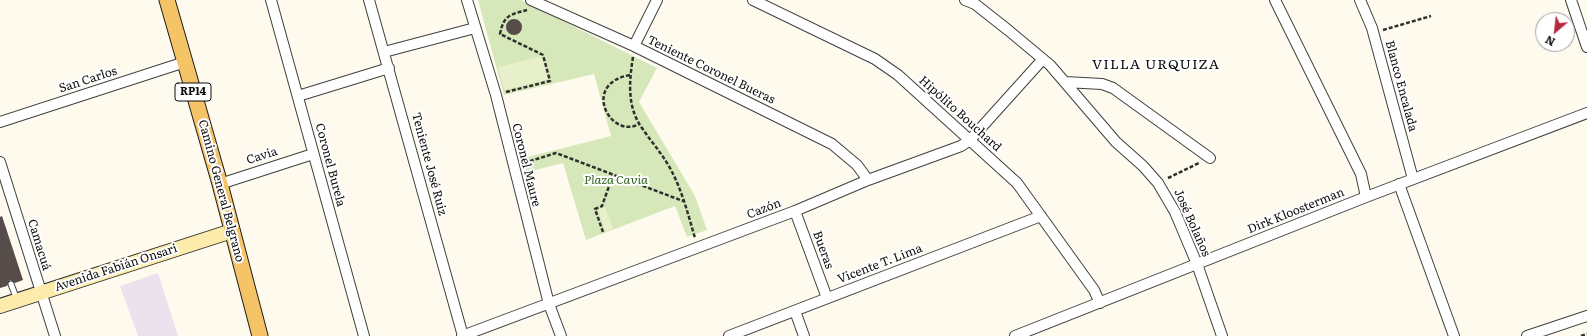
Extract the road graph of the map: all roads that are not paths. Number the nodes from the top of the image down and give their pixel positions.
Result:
1 (167, 0) edge
2 (271, 0) edge
3 (369, 0) edge
4 (467, 0) edge
5 (531, 0) edge
6 (657, 0) edge
7 (753, 0) edge
8 (1275, 0) edge
9 (1360, 0) edge
10 (1571, 0) edge
11 (973, 1) edge
12 (475, 28) junction
13 (634, 46) junction
14 (1587, 47) edge
15 (384, 52) junction
16 (1043, 59) junction
17 (185, 62) junction
18 (389, 68) junction
19 (1065, 82) junction
20 (298, 96) junction
21 (1587, 113) edge
22 (0, 122) edge
23 (970, 140) junction
24 (313, 154) junction
25 (1210, 158) road end
26 (0, 162) edge
27 (1413, 179) junction
28 (868, 180) junction
29 (220, 184) junction
30 (1399, 184) junction
31 (1366, 197) junction
32 (795, 211) junction
33 (1041, 216) junction
34 (232, 231) junction
35 (1197, 264) junction
36 (12, 284) dead end
37 (40, 292) junction
38 (827, 298) junction
39 (17, 300) junction
40 (1100, 303) junction
41 (549, 304) junction
42 (0, 306) edge
43 (795, 311) junction
44 (1587, 316) edge
45 (55, 336) edge
46 (260, 336) edge
47 (364, 336) edge
48 (462, 336) edge
49 (561, 336) edge
50 (729, 336) edge
51 (804, 336) edge
52 (1015, 336) edge
53 (1222, 336) edge
54 (1454, 336) edge
55 (1527, 336) edge

1 - 17 main road, Camino General Belgrano / RP14
2 - 20 street, Coronel Burela
3 - 15 street, Teniente José Ruiz
4 - 12 street, Coronel Maure
5 - 13 street, Teniente Coronel Bueras
6 - 13 street
7 - 23 street, Hipólito Bouchard
8 - 31 street
9 - 27 street, Blanco Encalada
10 - 14 street
11 - 16 street, José Bolaños
12 - 15 street
12 - 41 street, Coronel Maure
13 - 28 street, Teniente Coronel Bueras
15 - 18 street, Teniente José Ruiz
16 - 19 street, José Bolaños
16 - 23 street, Cazón
17 - 22 street, San Carlos
17 - 29 main road, Camino General Belgrano / RP14
18 - 20 street
18 - 48 street, Teniente José Ruiz
19 - 25 street
19 - 35 street, José Bolaños
20 - 24 street, Coronel Burela
21 - 27 street, Dirk Kloosterman
23 - 28 street, Cazón
23 - 33 street, Hipólito Bouchard
24 - 29 street, Cavia
24 - 47 street, Coronel Burela
26 - 37 street, Camacuá
27 - 30 street, Dirk Kloosterman
28 - 32 street, Cazón
29 - 34 main road, Camino General Belgrano / RP14
30 - 31 street, Dirk Kloosterman
30 - 54 street
31 - 35 street, Dirk Kloosterman
32 - 38 street, Bueras
32 - 41 street, Cazón
33 - 38 street, Vicente T. Lima
33 - 40 street, Hipólito Bouchard
34 - 37 street, Avenida Fabián Onsari
34 - 46 main road, Camino General Belgrano / RP14
35 - 40 street, Dirk Kloosterman
35 - 53 street, José Bolaños
36 - 39 lane
37 - 39 street, Avenida Fabián Onsari
37 - 45 street, Camacuá
38 - 43 street, Vicente T. Lima
39 - 42 street, Avenida Fabián Onsari
40 - 52 street, Dirk Kloosterman
41 - 48 street, Cazón
41 - 49 street, Coronel Maure
43 - 50 street, Vicente T. Lima
43 - 51 street
44 - 55 street

